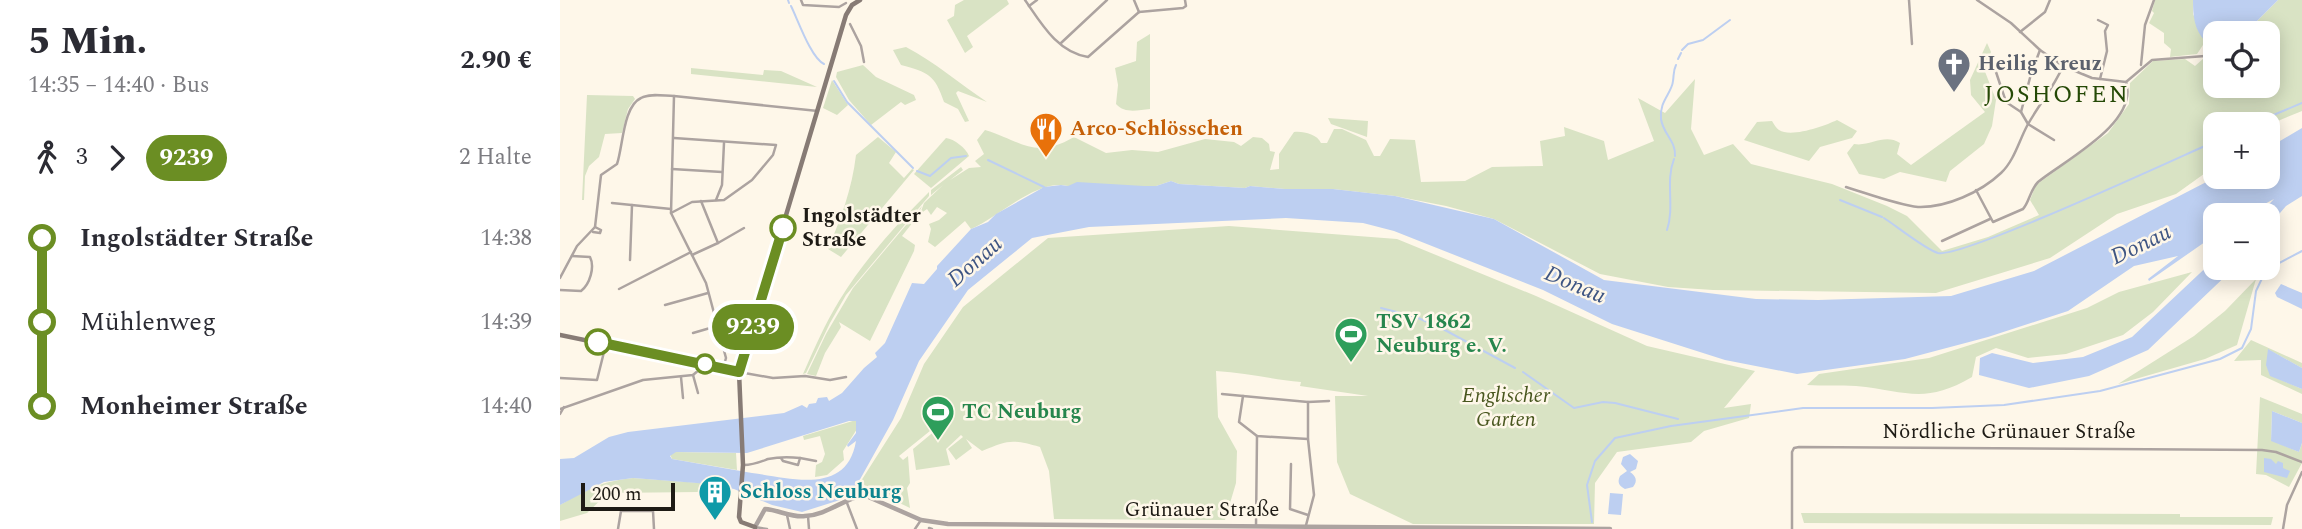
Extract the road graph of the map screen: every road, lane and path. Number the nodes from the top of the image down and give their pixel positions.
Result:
1 (860, 0) edge
2 (1025, 0) edge
3 (1037, 0) edge
4 (1098, 0) edge
5 (1107, 0) edge
6 (1134, 0) edge
7 (1185, 0) edge
8 (1909, 0) edge
9 (1977, 0) edge
10 (2050, 0) edge
11 (2154, 0) edge
12 (801, 1) edge
13 (847, 4) edge
14 (1102, 5) junction
15 (1029, 6) junction
16 (1139, 12) junction
17 (2098, 20) dead end
18 (850, 24) dead end
19 (2020, 32) junction
20 (1060, 44) junction
21 (1912, 44) dead end
22 (2040, 50) junction
23 (2203, 56) edge
24 (864, 62) dead end
25 (2141, 65) junction
26 (2063, 66) junction
27 (1996, 72) dead end
28 (2101, 79) junction
29 (2126, 82) junction
30 (674, 96) junction
31 (818, 111) junction
32 (2021, 112) junction
33 (2028, 124) junction
34 (674, 138) junction
35 (2054, 140) dead end
36 (724, 143) junction
37 (673, 169) junction
38 (723, 172) junction
39 (1846, 187) dead end
40 (1976, 190) junction
41 (716, 200) junction
42 (701, 201) junction
43 (612, 203) dead end
44 (632, 205) junction
45 (671, 211) junction
46 (1990, 219) junction
47 (744, 228) dead end
48 (1941, 241) dead end
49 (718, 243) junction
50 (691, 253) junction
51 (570, 256) junction
52 (630, 260) dead end
53 (560, 278) edge
54 (619, 289) dead end
55 (560, 290) edge
56 (708, 293) junction
57 (665, 306) dead end
58 (717, 326) junction
59 (693, 333) dead end
60 (560, 335) edge
61 (606, 344) junction
62 (702, 364) junction
63 (723, 369) junction
64 (739, 372) junction
65 (694, 374) junction
66 (681, 377) junction
67 (846, 377) dead end
68 (560, 378) edge
69 (698, 393) dead end
70 (1222, 394) dead end
71 (1243, 396) junction
72 (683, 398) dead end
73 (1329, 401) dead end
74 (1308, 402) junction
75 (562, 408) edge
76 (560, 414) edge
77 (1257, 436) junction
78 (1308, 439) junction
79 (781, 457) junction
80 (800, 457) junction
81 (816, 461) dead end
82 (2302, 463) edge
83 (1291, 464) dead end
84 (743, 465) junction
85 (2302, 472) edge
86 (846, 502) junction
87 (787, 514) junction
88 (1308, 515) junction
89 (808, 516) junction
90 (921, 520) junction
91 (1256, 526) junction
92 (954, 527) edge
93 (755, 528) edge
94 (1305, 528) edge
95 (1455, 528) edge
96 (618, 529) edge
97 (654, 529) edge
98 (767, 529) edge
99 (790, 529) edge
100 (809, 529) edge
101 (857, 529) edge
102 (915, 529) edge
103 (1610, 529) edge
104 (1792, 529) edge
105 (2283, 529) edge

1 - 13 main road
2 - 15 street
3 - 15 street
4 - 14 street
5 - 14 street
6 - 16 street
7 - 16 street
8 - 21 street
9 - 19 street
10 - 19 street
11 - 25 street
12 - 13 street
13 - 31 main road
14 - 20 street
15 - 20 street
16 - 20 street
17 - 28 street
18 - 24 street
19 - 22 street
22 - 26 street
22 - 32 street
23 - 25 street
25 - 29 street
26 - 28 street
26 - 33 street
27 - 32 street
28 - 29 street
29 - 46 street
30 - 31 street
30 - 34 street
30 - 51 street
31 - 64 main road
32 - 33 street
33 - 35 street
33 - 40 street
34 - 36 street
34 - 37 street
36 - 38 street
36 - 41 street
37 - 38 street
37 - 45 street
38 - 41 street
39 - 40 street
40 - 46 street
41 - 42 street
42 - 45 street
42 - 49 street
43 - 44 street
44 - 45 street
44 - 52 street
45 - 50 street
46 - 48 street
47 - 49 street
49 - 50 street
50 - 54 street
50 - 56 street
51 - 53 street
51 - 55 street
56 - 57 street
56 - 58 street
58 - 59 street
58 - 63 street
60 - 61 main road
61 - 62 main road
61 - 68 street
62 - 63 main road
62 - 65 street
63 - 64 main road
64 - 67 street
64 - 84 main road
65 - 66 street
65 - 69 street
66 - 72 street
66 - 75 street
70 - 71 street
71 - 74 street
71 - 77 street
73 - 74 street
74 - 78 street
75 - 76 street
77 - 78 street
77 - 91 street
78 - 88 street
79 - 80 street
79 - 80 street
79 - 84 street
80 - 81 street
82 - 104 street, Nördliche Grünauer Straße
83 - 88 street
84 - 93 main road
85 - 105 street
86 - 89 street, Grünauer Straße
86 - 90 street, Grünauer Straße
86 - 101 street
87 - 89 street
87 - 93 street
87 - 99 street
88 - 94 street
89 - 100 street
90 - 92 street, Grünauer Straße
90 - 102 street
91 - 92 street, Grünauer Straße
91 - 94 street, Grünauer Straße
93 - 98 street
94 - 95 street, Grünauer Straße
95 - 103 street, Grünauer Straße
96 - 97 street

